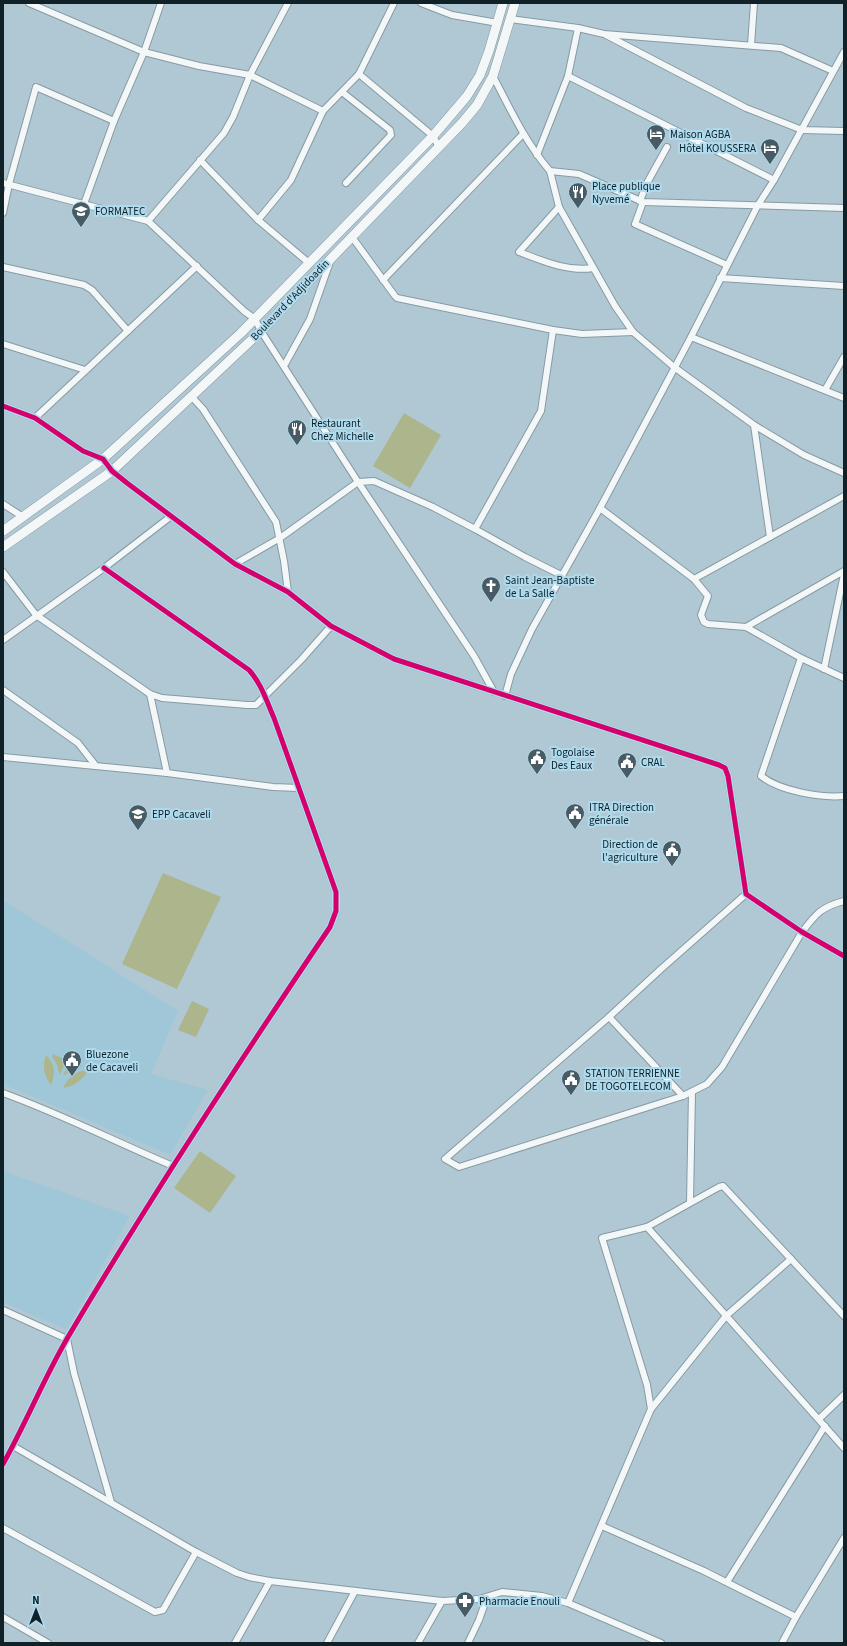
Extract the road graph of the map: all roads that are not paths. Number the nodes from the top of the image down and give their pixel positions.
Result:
1 (29, 3) edge
2 (161, 3) edge
3 (288, 3) edge
4 (394, 3) edge
5 (421, 3) edge
6 (503, 3) edge
7 (515, 3) edge
8 (754, 3) edge
9 (510, 19) junction
10 (498, 23) junction
11 (578, 28) junction
12 (604, 34) junction
13 (751, 45) junction
14 (144, 52) junction
15 (844, 54) edge
16 (833, 71) junction
17 (359, 74) junction
18 (250, 75) junction
19 (493, 76) junction
20 (568, 76) junction
21 (342, 92) junction
22 (323, 111) junction
23 (114, 120) junction
24 (802, 130) junction
25 (844, 131) edge
26 (523, 134) junction
27 (433, 136) junction
28 (439, 147) junction
29 (667, 148) dead end
30 (537, 155) junction
31 (200, 160) junction
32 (550, 171) junction
33 (394, 175) junction
34 (774, 180) junction
35 (346, 183) dead end
36 (6, 184) edge
37 (400, 186) junction
38 (642, 202) junction
39 (84, 204) junction
40 (758, 206) junction
41 (559, 207) junction
42 (844, 208) edge
43 (3, 213) edge
44 (258, 220) junction
45 (148, 221) junction
46 (352, 236) junction
47 (330, 258) junction
48 (309, 263) junction
49 (726, 265) junction
50 (197, 266) junction
51 (3, 267) edge
52 (593, 268) junction
53 (720, 278) junction
54 (383, 280) junction
55 (844, 286) edge
56 (255, 319) junction
57 (553, 330) junction
58 (128, 331) junction
59 (261, 331) junction
60 (633, 332) junction
61 (691, 337) junction
62 (3, 344) edge
63 (844, 357) edge
64 (284, 366) junction
65 (674, 367) junction
66 (85, 370) junction
67 (825, 390) junction
68 (191, 396) junction
69 (844, 398) edge
70 (3, 406) edge
71 (35, 418) junction
72 (754, 425) junction
73 (103, 459) junction
74 (112, 471) junction
75 (844, 473) edge
76 (358, 482) junction
77 (844, 496) edge
78 (3, 504) edge
79 (600, 508) junction
80 (23, 516) junction
81 (170, 517) junction
82 (475, 529) junction
83 (3, 531) edge
84 (770, 537) junction
85 (280, 538) junction
86 (3, 547) edge
87 (235, 564) junction
88 (104, 568) junction
89 (3, 572) edge
90 (844, 573) edge
91 (561, 575) junction
92 (694, 578) junction
93 (288, 592) junction
94 (841, 605) edge
95 (36, 615) junction
96 (331, 626) junction
97 (746, 627) junction
98 (3, 640) edge
99 (801, 658) junction
100 (824, 668) junction
101 (844, 678) edge
102 (3, 690) edge
103 (494, 692) junction
104 (150, 694) junction
105 (504, 696) junction
106 (265, 697) junction
107 (3, 757) edge
108 (96, 766) junction
109 (167, 773) junction
110 (299, 788) junction
111 (844, 796) edge
112 (746, 894) junction
113 (844, 901) edge
114 (802, 932) junction
115 (844, 956) edge
116 (609, 1017) junction
117 (692, 1092) junction
118 (3, 1093) edge
119 (683, 1096) junction
120 (173, 1166) junction
121 (690, 1202) junction
122 (647, 1227) junction
123 (790, 1259) junction
124 (3, 1310) edge
125 (726, 1316) junction
126 (844, 1316) edge
127 (67, 1339) junction
128 (844, 1395) edge
129 (651, 1409) junction
130 (819, 1419) junction
131 (825, 1426) junction
132 (13, 1446) junction
133 (844, 1448) edge
134 (3, 1464) edge
135 (111, 1502) junction
136 (602, 1526) junction
137 (3, 1528) edge
138 (844, 1538) edge
139 (196, 1552) junction
140 (270, 1581) junction
141 (727, 1582) junction
142 (355, 1591) junction
143 (487, 1597) junction
144 (442, 1601) junction
145 (568, 1603) junction
146 (3, 1617) edge
147 (796, 1617) junction
148 (48, 1643) edge
149 (235, 1643) edge
150 (327, 1643) edge
151 (418, 1643) edge
152 (468, 1643) edge
153 (661, 1643) edge
154 (782, 1643) edge

1 - 14 street
2 - 14 street
3 - 18 street
4 - 17 street
5 - 10 street
6 - 10 main road, Boulevard d'Adjidoadin
7 - 9 main road, Boulevard d'Adjidoadin
8 - 13 street
9 - 11 street
9 - 19 main road, Boulevard d'Adjidoadin
10 - 27 main road, Boulevard d'Adjidoadin
11 - 12 street
11 - 20 street
12 - 13 street
12 - 24 street
13 - 16 street
14 - 18 street
14 - 23 street
15 - 16 street
16 - 24 street
17 - 21 street
17 - 27 street
18 - 22 street
18 - 31 street
19 - 26 street
19 - 28 main road, Boulevard d'Adjidoadin
20 - 30 street
20 - 34 street
21 - 22 street
21 - 35 street
22 - 44 street
23 - 36 street
23 - 39 street
24 - 25 street
24 - 34 street
26 - 30 street
26 - 54 street
27 - 28 street
27 - 33 main road, Boulevard d'Adjidoadin
28 - 37 main road, Boulevard d'Adjidoadin
29 - 38 street
30 - 32 street
31 - 44 street
31 - 45 street
32 - 38 street
32 - 41 street
33 - 37 main road
33 - 48 main road, Boulevard d'Adjidoadin
34 - 40 street
36 - 39 street
36 - 43 street
37 - 46 main road, Boulevard d'Adjidoadin
38 - 40 street
38 - 49 street
39 - 45 street
40 - 42 street
40 - 49 street
41 - 52 street
41 - 52 street
44 - 48 street
45 - 50 street
46 - 47 main road, Boulevard d'Adjidoadin
46 - 54 street
47 - 59 main road, Boulevard d'Adjidoadin
47 - 64 street
48 - 56 main road, Boulevard d'Adjidoadin
49 - 53 street
50 - 56 street
50 - 58 street
51 - 58 street
52 - 60 street
53 - 55 street
53 - 61 street
54 - 57 street
56 - 59 street
56 - 73 main road, Boulevard d'Adjidoadin
57 - 60 street
57 - 82 street
58 - 66 street
59 - 64 street
59 - 68 main road, Boulevard d'Adjidoadin
60 - 65 street
61 - 65 street
61 - 67 street
62 - 66 street
63 - 67 street
64 - 76 street
65 - 72 street
65 - 79 street
66 - 71 street
67 - 69 street
68 - 74 main road, Boulevard d'Adjidoadin
68 - 85 street
70 - 71 street
71 - 73 street
72 - 75 street
72 - 84 street
73 - 74 street
73 - 80 main road, Boulevard d'Adjidoadin
74 - 81 street
74 - 86 main road, Boulevard d'Adjidoadin
76 - 82 street
76 - 85 street
76 - 103 street
77 - 84 street
78 - 80 street
79 - 91 street
79 - 92 street
80 - 83 main road, Boulevard d'Adjidoadin
81 - 87 street
81 - 88 street
82 - 91 street
84 - 92 street
85 - 87 street
85 - 93 street
87 - 93 street
88 - 95 street
88 - 106 street
89 - 95 street
90 - 94 street
90 - 97 street
91 - 105 street
92 - 97 street
93 - 96 street
94 - 100 street
95 - 98 street
95 - 104 street
96 - 103 street
96 - 106 street
97 - 99 street
99 - 100 street
99 - 111 street
100 - 101 street
102 - 108 street
103 - 105 street
104 - 106 street
104 - 109 street
105 - 112 street
106 - 110 street
107 - 108 street
108 - 109 street
109 - 110 street
110 - 120 street
112 - 114 street
112 - 116 street
113 - 114 street
114 - 115 street
114 - 117 street
116 - 119 street
116 - 119 street
117 - 119 street
117 - 121 street
118 - 120 street
120 - 127 street
121 - 122 street
121 - 123 street
122 - 125 street
122 - 129 street
123 - 125 street
123 - 126 street
124 - 127 street
125 - 129 street
125 - 130 street
127 - 132 street
127 - 135 street
128 - 130 street
129 - 136 street
130 - 131 street
131 - 133 street
131 - 141 street
132 - 134 street
132 - 135 street
135 - 139 street
136 - 141 street
136 - 145 street
137 - 139 street
138 - 147 street
139 - 140 street
140 - 142 street
140 - 149 street
141 - 147 street
142 - 144 street
142 - 150 street
143 - 144 street
143 - 145 street
143 - 152 street
144 - 151 street
145 - 153 street
146 - 148 street
147 - 154 street

